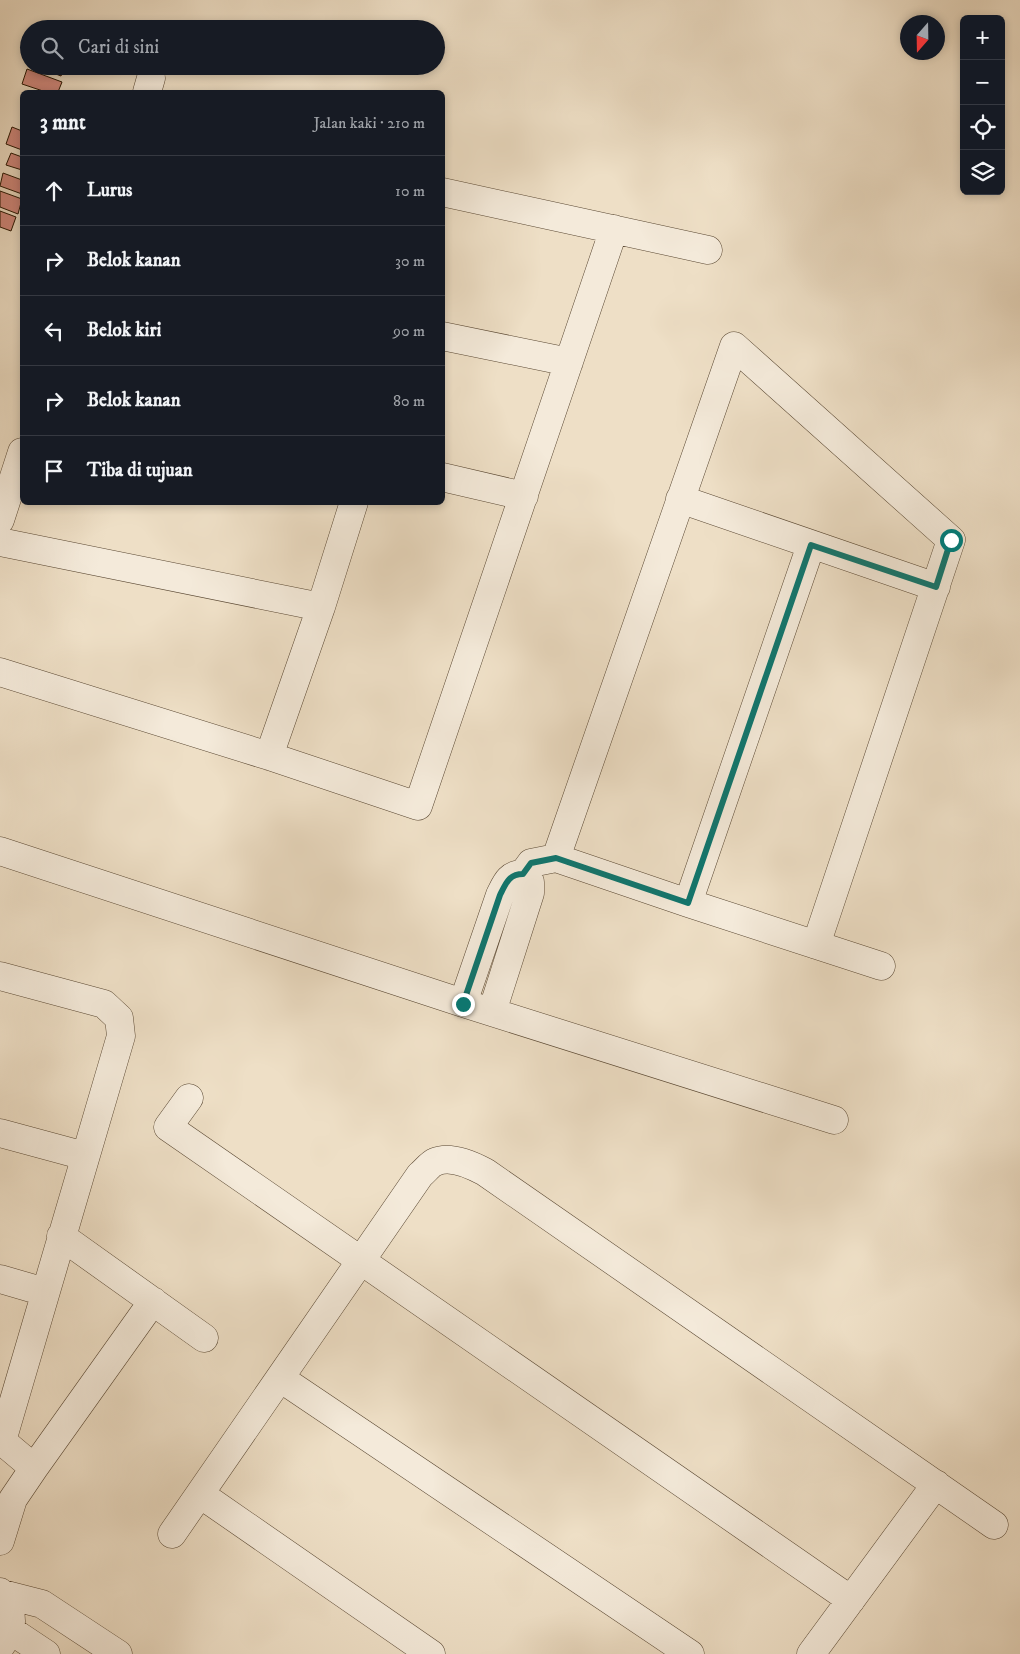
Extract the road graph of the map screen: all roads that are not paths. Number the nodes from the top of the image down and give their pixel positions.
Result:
1 (445, 193) edge
2 (614, 229) junction
3 (708, 250) dead end
4 (445, 337) edge
5 (569, 362) junction
6 (20, 458) edge
7 (445, 478) edge
8 (524, 496) junction
9 (680, 499) junction
10 (353, 505) edge
11 (0, 520) edge
12 (0, 542) edge
13 (811, 545) junction
14 (936, 587) junction
15 (321, 607) junction
16 (0, 672) edge
17 (268, 756) junction
18 (0, 851) edge
19 (556, 858) junction
20 (523, 874) junction
21 (688, 903) junction
22 (816, 945) junction
23 (881, 966) dead end
24 (0, 976) edge
25 (463, 1004) junction
26 (492, 1012) junction
27 (189, 1098) dead end
28 (834, 1120) dead end
29 (0, 1133) edge
30 (85, 1156) junction
31 (61, 1236) junction
32 (361, 1261) junction
33 (0, 1279) edge
34 (45, 1292) junction
35 (153, 1301) junction
36 (204, 1338) dead end
37 (280, 1378) junction
38 (1, 1442) edge
39 (34, 1468) junction
40 (936, 1484) junction
41 (200, 1494) junction
42 (994, 1525) dead end
43 (172, 1534) dead end
44 (0, 1541) edge
45 (1, 1593) edge
46 (851, 1600) junction
47 (5, 1639) edge
48 (46, 1654) edge
49 (118, 1654) edge
50 (431, 1654) edge
51 (690, 1654) edge
52 (811, 1654) edge

1 - 2 street
2 - 3 street
2 - 5 street
4 - 5 street
5 - 8 street
6 - 11 street
7 - 8 street
8 - 17 street
9 - 13 street
9 - 14 street
9 - 19 street
10 - 15 street
12 - 15 street
13 - 14 street
13 - 21 street
14 - 22 street
15 - 17 street
16 - 17 street
18 - 25 street
19 - 20 street
19 - 21 street
20 - 25 street
20 - 26 street
21 - 22 street
22 - 23 street
24 - 30 street
25 - 26 street
26 - 28 street
27 - 32 street
29 - 30 street
30 - 31 street
31 - 34 street
31 - 35 street
32 - 37 street
32 - 40 street
32 - 46 street
33 - 34 street
34 - 38 street
35 - 36 street
35 - 39 street
37 - 41 street
37 - 51 street
38 - 39 street
39 - 44 street
40 - 42 street
40 - 46 street
41 - 43 street
41 - 50 street
45 - 47 street
45 - 49 street
46 - 52 street
47 - 48 street

